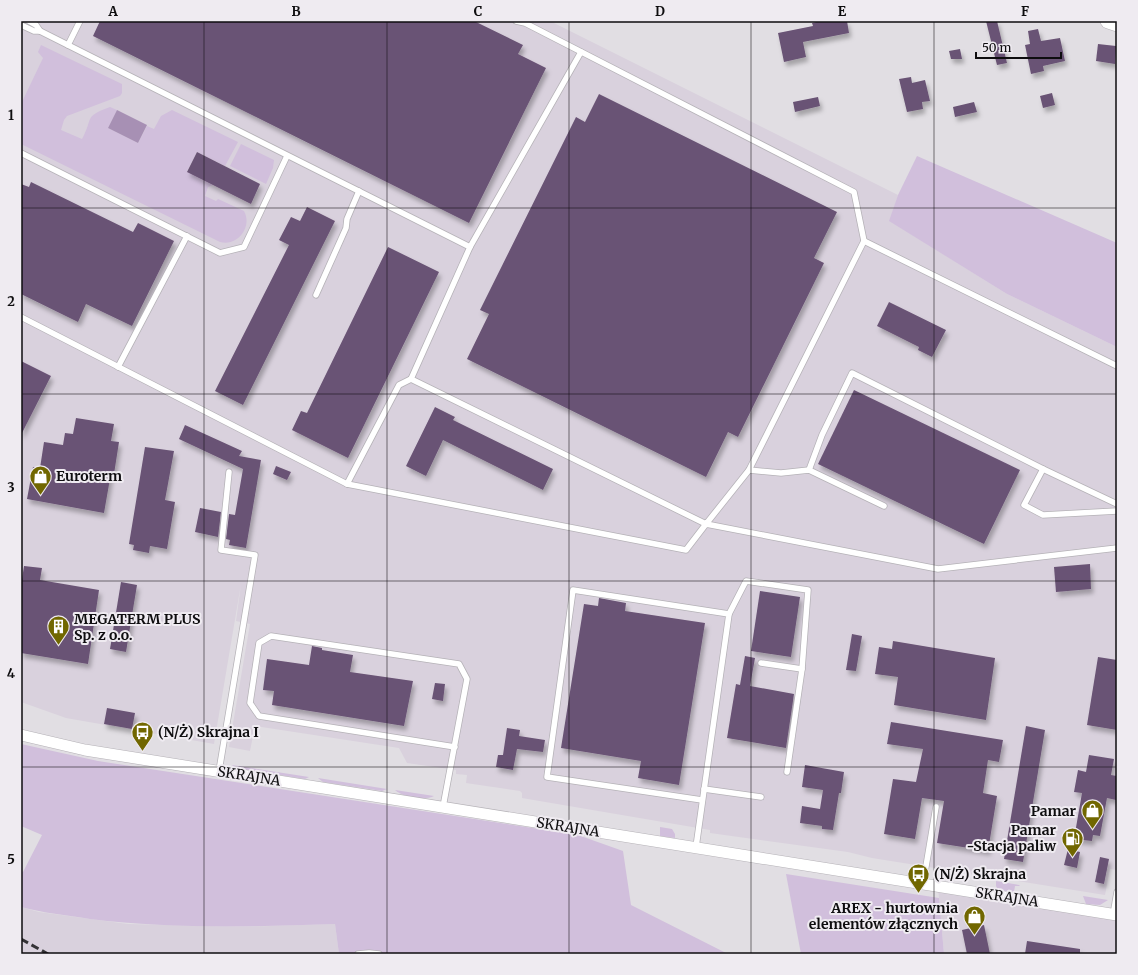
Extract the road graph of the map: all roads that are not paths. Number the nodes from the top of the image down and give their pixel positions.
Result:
1 (29, 21) edge
2 (80, 21) edge
3 (516, 21) edge
4 (1108, 21) edge
5 (1117, 24) edge
6 (21, 25) edge
7 (40, 31) junction
8 (68, 45) junction
9 (581, 52) junction
10 (21, 153) edge
11 (287, 156) junction
12 (359, 191) junction
13 (187, 236) junction
14 (864, 241) junction
15 (470, 247) junction
16 (316, 295) dead end
17 (21, 317) edge
18 (1117, 366) edge
19 (118, 367) junction
20 (411, 379) junction
21 (1043, 469) junction
22 (749, 470) junction
23 (809, 470) junction
24 (228, 472) dead end
25 (347, 484) junction
26 (1117, 504) edge
27 (884, 506) dead end
28 (1117, 511) edge
29 (706, 524) junction
30 (1117, 548) edge
31 (729, 614) junction
32 (761, 663) dead end
33 (802, 669) junction
34 (21, 735) edge
35 (455, 747) junction
36 (219, 771) junction
37 (787, 772) dead end
38 (704, 789) junction
39 (761, 797) dead end
40 (702, 800) junction
41 (443, 807) junction
42 (936, 807) dead end
43 (696, 847) junction
44 (923, 884) junction
45 (1117, 892) edge
46 (1115, 915) edge
47 (358, 954) edge
48 (379, 954) edge

1 - 7 lane
2 - 8 lane
3 - 9 lane
4 - 5 street
6 - 7 lane
7 - 8 lane
8 - 11 lane
9 - 14 lane
9 - 15 lane
10 - 13 lane
11 - 12 lane
11 - 13 lane
12 - 15 lane
12 - 16 lane
13 - 19 lane
14 - 18 lane
14 - 22 lane
15 - 20 lane
17 - 19 lane
19 - 25 lane
20 - 25 lane
20 - 29 lane
21 - 23 lane
21 - 26 lane
21 - 28 lane
22 - 23 lane
22 - 29 lane
23 - 27 lane
24 - 36 lane
25 - 29 lane
29 - 30 lane
31 - 33 lane
31 - 38 lane
31 - 40 lane
32 - 33 lane
33 - 37 lane
34 - 36 street, SKRAJNA
35 - 35 lane
35 - 41 lane
36 - 41 street, SKRAJNA
38 - 39 lane
38 - 40 lane
40 - 43 lane
41 - 43 street, SKRAJNA
42 - 44 lane
43 - 44 street, SKRAJNA
44 - 46 street, SKRAJNA
45 - 46 lane
47 - 48 lane

